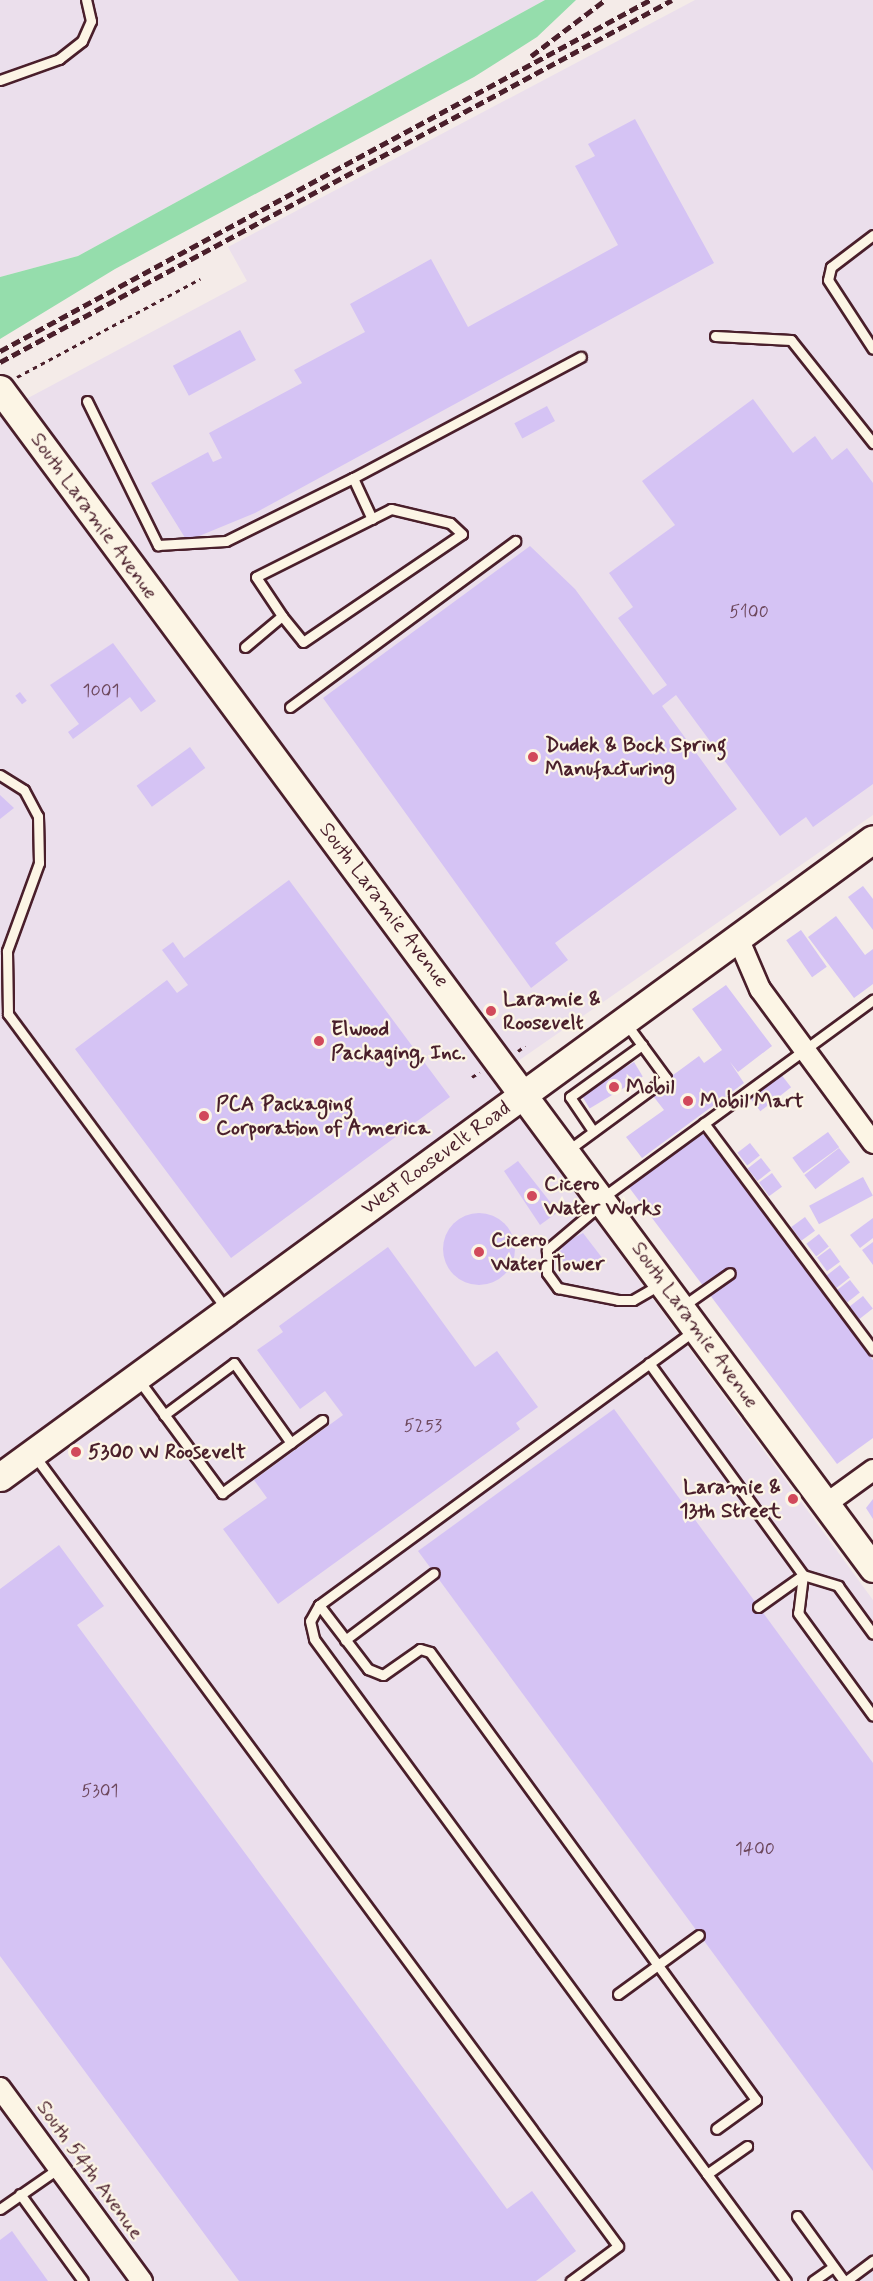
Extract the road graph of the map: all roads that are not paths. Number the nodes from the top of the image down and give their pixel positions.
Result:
1 (86, 0) edge
2 (0, 80) edge
3 (873, 235) edge
4 (715, 336) dead end
5 (873, 349) edge
6 (581, 357) dead end
7 (5, 385) edge
8 (87, 401) dead end
9 (873, 443) edge
10 (353, 478) junction
11 (372, 519) junction
12 (515, 541) dead end
13 (282, 616) junction
14 (245, 647) dead end
15 (290, 707) dead end
16 (0, 775) edge
17 (873, 839) edge
18 (738, 938) junction
19 (873, 1000) edge
20 (624, 1020) junction
21 (642, 1045) junction
22 (805, 1049) junction
23 (525, 1093) junction
24 (704, 1123) junction
25 (592, 1131) junction
26 (873, 1143) edge
27 (567, 1151) junction
28 (603, 1200) junction
29 (730, 1273) dead end
30 (663, 1282) junction
31 (227, 1311) junction
32 (689, 1318) junction
33 (873, 1350) edge
34 (650, 1363) junction
35 (137, 1377) junction
36 (164, 1415) junction
37 (322, 1420) dead end
38 (291, 1443) junction
39 (32, 1453) junction
40 (873, 1470) edge
41 (0, 1477) edge
42 (826, 1504) junction
43 (873, 1568) edge
44 (434, 1573) dead end
45 (803, 1575) junction
46 (320, 1605) junction
47 (759, 1607) dead end
48 (873, 1634) edge
49 (345, 1640) junction
50 (873, 1716) edge
51 (699, 1935) dead end
52 (656, 1966) junction
53 (618, 1994) dead end
54 (0, 2088) edge
55 (716, 2129) dead end
56 (747, 2146) dead end
57 (58, 2168) junction
58 (707, 2174) junction
59 (20, 2194) junction
60 (0, 2209) edge
61 (797, 2216) dead end
62 (873, 2261) edge
63 (833, 2266) junction
64 (83, 2281) edge
65 (141, 2281) edge
66 (571, 2281) edge
67 (786, 2281) edge
68 (813, 2281) edge
69 (845, 2281) edge

1 - 2 lane
3 - 5 lane
4 - 9 lane
6 - 10 lane
7 - 23 main road, South Laramie Avenue
8 - 10 lane
10 - 11 lane
11 - 13 lane
11 - 13 lane
12 - 15 lane
13 - 14 lane
16 - 31 lane
17 - 18 main road, West Roosevelt Road
18 - 20 main road, West Roosevelt Road
18 - 22 street
19 - 22 lane
20 - 21 lane
20 - 23 main road, West Roosevelt Road
21 - 25 lane
21 - 25 lane
22 - 24 lane
22 - 26 street
23 - 27 main road, South Laramie Avenue
23 - 31 main road, West Roosevelt Road
24 - 28 lane
24 - 33 lane
25 - 27 lane
27 - 28 main road, South Laramie Avenue
28 - 30 main road, South Laramie Avenue
28 - 30 lane
29 - 32 lane
30 - 32 main road, South Laramie Avenue
31 - 35 main road, West Roosevelt Road
32 - 34 lane
32 - 42 main road, South Laramie Avenue
34 - 45 lane
34 - 46 lane
35 - 36 lane
35 - 39 main road, West Roosevelt Road
36 - 38 lane
36 - 38 lane
37 - 38 lane
39 - 41 main road, West Roosevelt Road
39 - 66 lane
40 - 42 street
42 - 43 main road, South Laramie Avenue
44 - 49 lane
45 - 47 lane
45 - 48 lane
45 - 50 lane
46 - 49 lane
46 - 58 lane
49 - 52 lane
51 - 52 lane
52 - 53 lane
52 - 55 lane
54 - 57 street, South 54th Avenue
56 - 58 lane
57 - 59 lane
57 - 65 street, South 54th Avenue
58 - 67 lane
59 - 60 lane
59 - 64 lane
61 - 63 lane
62 - 69 lane
63 - 68 lane
63 - 69 lane

